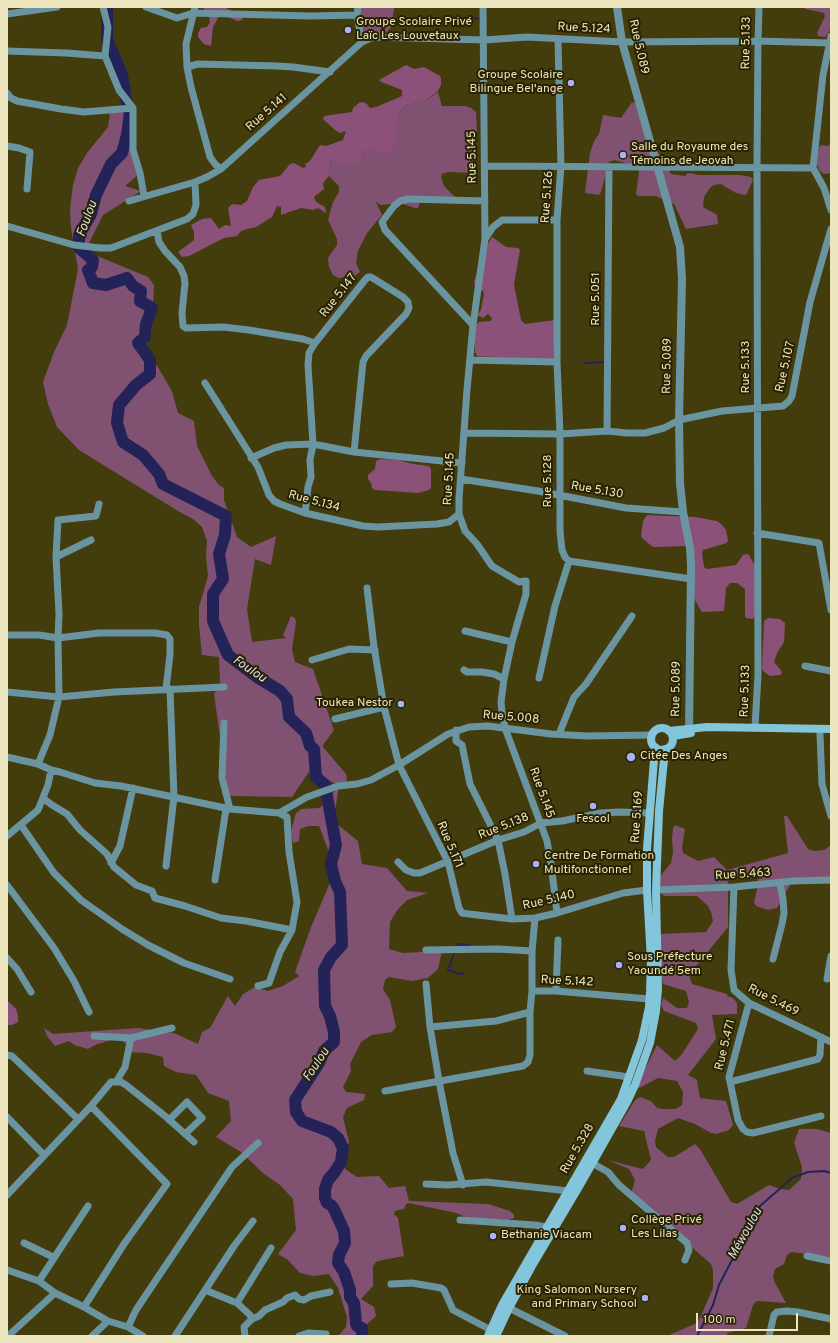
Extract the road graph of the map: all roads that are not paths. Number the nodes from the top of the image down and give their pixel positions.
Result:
1 (57, 7) edge
2 (103, 7) edge
3 (146, 7) edge
4 (358, 7) edge
5 (483, 7) edge
6 (617, 7) edge
7 (759, 7) edge
8 (194, 10) edge
9 (7, 14) edge
10 (357, 15) junction
11 (558, 39) junction
12 (830, 39) edge
13 (484, 40) junction
14 (758, 41) junction
15 (362, 42) junction
16 (622, 42) junction
17 (7, 51) edge
18 (105, 56) junction
19 (187, 67) junction
20 (330, 72) junction
21 (7, 93) edge
22 (132, 108) junction
23 (7, 146) edge
24 (485, 166) junction
25 (561, 166) junction
26 (609, 167) junction
27 (757, 167) junction
28 (657, 168) junction
29 (813, 168) junction
30 (220, 169) junction
31 (195, 182) junction
32 (27, 189) dead end
33 (144, 196) junction
34 (129, 201) dead end
35 (485, 201) junction
36 (831, 210) edge
37 (485, 220) junction
38 (502, 220) junction
39 (557, 220) junction
40 (7, 226) edge
41 (831, 228) edge
42 (157, 231) junction
43 (485, 239) junction
44 (473, 325) junction
45 (315, 343) junction
46 (470, 360) junction
47 (557, 362) junction
48 (205, 383) dead end
49 (758, 409) junction
50 (679, 420) junction
51 (607, 431) junction
52 (464, 433) junction
53 (560, 434) junction
54 (313, 444) junction
55 (354, 452) junction
56 (251, 458) junction
57 (462, 463) junction
58 (461, 479) junction
59 (560, 496) junction
60 (99, 504) dead end
61 (683, 512) junction
62 (305, 513) junction
63 (459, 514) junction
64 (757, 533) junction
65 (91, 540) dead end
66 (56, 557) junction
67 (569, 562) junction
68 (691, 579) junction
69 (367, 588) dead end
70 (831, 610) edge
71 (632, 616) dead end
72 (465, 630) dead end
73 (7, 635) edge
74 (58, 638) junction
75 (512, 642) junction
76 (375, 650) junction
77 (312, 660) dead end
78 (805, 666) dead end
79 (464, 670) dead end
80 (831, 672) edge
81 (539, 678) dead end
82 (504, 679) junction
83 (224, 687) dead end
84 (168, 689) junction
85 (7, 692) edge
86 (59, 696) junction
87 (384, 707) junction
88 (335, 720) dead end
89 (224, 723) dead end
90 (756, 727) junction
91 (505, 728) junction
92 (831, 729) edge
93 (456, 730) junction
94 (688, 731) junction
95 (831, 733) edge
96 (559, 734) junction
97 (671, 734) junction
98 (820, 734) junction
99 (652, 735) junction
100 (655, 747) junction
101 (665, 749) junction
102 (7, 757) edge
103 (38, 764) junction
104 (399, 765) junction
105 (50, 770) junction
106 (133, 788) junction
107 (174, 797) junction
108 (43, 798) junction
109 (228, 809) junction
110 (649, 813) junction
111 (279, 814) junction
112 (831, 816) edge
113 (541, 823) junction
114 (21, 825) junction
115 (7, 836) edge
116 (498, 840) junction
117 (398, 862) dead end
118 (448, 862) junction
119 (111, 863) junction
120 (166, 866) dead end
121 (214, 880) dead end
122 (831, 880) edge
123 (780, 883) junction
124 (7, 885) edge
125 (734, 887) junction
126 (647, 890) junction
127 (656, 890) junction
128 (557, 913) junction
129 (535, 918) junction
130 (512, 919) junction
131 (292, 930) junction
132 (558, 940) dead end
133 (426, 950) dead end
134 (532, 951) junction
135 (831, 956) edge
136 (7, 958) edge
137 (773, 959) dead end
138 (655, 962) junction
139 (230, 979) dead end
140 (827, 979) dead end
141 (426, 984) dead end
142 (258, 986) dead end
143 (532, 991) junction
144 (31, 992) dead end
145 (556, 992) junction
146 (649, 999) junction
147 (749, 1003) junction
148 (89, 1012) dead end
149 (530, 1012) junction
150 (430, 1026) junction
151 (172, 1028) dead end
152 (94, 1036) dead end
153 (821, 1037) junction
154 (131, 1038) junction
155 (831, 1042) edge
156 (7, 1055) edge
157 (587, 1071) dead end
158 (628, 1077) junction
159 (439, 1081) junction
160 (116, 1082) junction
161 (730, 1082) junction
162 (385, 1091) dead end
163 (91, 1106) junction
164 (821, 1116) dead end
165 (7, 1117) edge
166 (78, 1119) junction
167 (169, 1120) junction
168 (185, 1134) junction
169 (194, 1142) dead end
170 (258, 1143) dead end
171 (44, 1155) junction
172 (592, 1164) junction
173 (426, 1184) dead end
174 (463, 1184) junction
175 (569, 1191) junction
176 (7, 1195) edge
177 (88, 1206) dead end
178 (460, 1220) dead end
179 (253, 1221) dead end
180 (547, 1227) junction
181 (24, 1242) dead end
182 (271, 1248) dead end
183 (807, 1256) dead end
184 (54, 1257) junction
185 (685, 1260) dead end
186 (831, 1261) edge
187 (8, 1271) edge
188 (39, 1281) junction
189 (391, 1284) dead end
190 (205, 1290) junction
191 (330, 1292) dead end
192 (55, 1294) junction
193 (236, 1303) junction
194 (84, 1306) junction
195 (509, 1308) junction
196 (252, 1319) junction
197 (831, 1319) edge
198 (108, 1321) junction
199 (128, 1327) junction
200 (326, 1334) dead end
201 (492, 1334) edge
202 (8, 1336) edge
203 (92, 1336) edge
204 (143, 1336) edge
205 (175, 1336) edge
206 (245, 1336) edge
207 (299, 1336) edge
208 (566, 1336) edge
209 (769, 1336) edge

1 - 9 street
2 - 18 street
3 - 8 street
4 - 10 street
5 - 13 street, Rue 5.145
6 - 16 street, Rue 5.089
7 - 14 street, Rue 5.133
8 - 10 street
8 - 19 street
10 - 15 street
11 - 13 street, Rue 5.124
11 - 16 street, Rue 5.124
11 - 25 street
12 - 14 street, Rue 5.124
12 - 29 street
13 - 15 street, Rue 5.124
13 - 24 street, Rue 5.145
14 - 16 street, Rue 5.124
14 - 27 street, Rue 5.133
15 - 20 street, Rue 5.141
16 - 28 street, Rue 5.089
17 - 18 street
18 - 22 street
19 - 20 street
19 - 30 street
20 - 30 street, Rue 5.141
21 - 22 street
22 - 33 street
23 - 32 street
24 - 25 street
24 - 35 street, Rue 5.145
25 - 26 street, Rue 5.126
25 - 39 street, Rue 5.126
26 - 28 street, Rue 5.126
26 - 51 street, Rue 5.051
27 - 28 street, Rue 5.126
27 - 29 street, Rue 5.126
27 - 49 street, Rue 5.133
28 - 50 street, Rue 5.089
29 - 36 street
30 - 31 street, Rue 5.141
31 - 33 street, Rue 5.141
31 - 42 street
33 - 34 street, Rue 5.141
35 - 37 street, Rue 5.145
35 - 44 street
37 - 38 street
37 - 43 street, Rue 5.145
38 - 39 street
38 - 43 street
39 - 47 street, Rue 5.126
40 - 42 street
41 - 49 street, Rue 5.107
42 - 45 street
43 - 44 street, Rue 5.145
44 - 46 street, Rue 5.145
45 - 54 street, Rue 5.147
45 - 55 street, Rue 5.147
46 - 47 street
46 - 52 street, Rue 5.145
47 - 53 street, Rue 5.128
48 - 56 street, Rue 5.134
49 - 50 street, Rue 5.107
49 - 64 street, Rue 5.133
50 - 51 street, Rue 5.107
50 - 61 street, Rue 5.089
51 - 53 street, Rue 5.107
52 - 53 street, Rue 5.107
52 - 57 street, Rue 5.145
53 - 59 street, Rue 5.128
54 - 55 street
54 - 56 street
54 - 62 street, Rue 5.147
55 - 57 street
56 - 62 street, Rue 5.134
57 - 58 street, Rue 5.145
58 - 59 street, Rue 5.130
58 - 63 street, Rue 5.145
59 - 61 street, Rue 5.130
59 - 67 street, Rue 5.128
60 - 66 street
61 - 68 street, Rue 5.089
62 - 63 street, Rue 5.134
63 - 75 street, Rue 5.145
64 - 70 street
64 - 90 street, Rue 5.133
65 - 66 street
66 - 74 street
67 - 68 street
67 - 81 street
68 - 94 street, Rue 5.089
69 - 76 street, Rue 5.171
71 - 96 street
72 - 75 street
73 - 74 street
74 - 84 street
74 - 86 street
75 - 82 street, Rue 5.145
76 - 77 street
76 - 87 street, Rue 5.171
78 - 80 street
79 - 82 street
82 - 91 street, Rue 5.145
83 - 84 street
84 - 86 street
84 - 107 street
85 - 86 street
86 - 103 street
87 - 88 street
87 - 104 street, Rue 5.171
89 - 109 street
90 - 92 main road
90 - 94 main road
91 - 93 street, Rue 5.008
91 - 96 street, Rue 5.008
91 - 113 street, Rue 5.145
93 - 104 street, Rue 5.008
93 - 116 street, Rue 5.140
94 - 97 main road
94 - 98 main road
95 - 98 main road
96 - 99 street, Rue 5.008
97 - 99 main road
97 - 101 main road
98 - 112 street
99 - 100 main road
100 - 101 main road
100 - 110 main road, Rue 5.169
101 - 127 main road, Rue 5.169
102 - 103 street
103 - 105 street
104 - 111 street, Rue 5.008
104 - 118 street, Rue 5.171
105 - 106 street
105 - 108 street
106 - 107 street
106 - 119 street
107 - 109 street
107 - 120 street
108 - 114 street
108 - 119 street
109 - 111 street
109 - 121 street
110 - 113 street, Rue 5.138
110 - 126 main road, Rue 5.169
111 - 131 street
113 - 116 street, Rue 5.138
113 - 128 street, Rue 5.145
114 - 115 street
114 - 139 street
116 - 118 street, Rue 5.138
116 - 130 street, Rue 5.140
117 - 118 street, Rue 5.138
118 - 130 street, Rue 5.171
119 - 131 street
122 - 123 street, Rue 5.463
123 - 125 street, Rue 5.463
123 - 137 street
124 - 148 street
125 - 127 street, Rue 5.463
125 - 147 street, Rue 5.469
126 - 128 street, Rue 5.140
126 - 138 main road, Rue 5.169
127 - 138 main road, Rue 5.169
128 - 129 street, Rue 5.140
129 - 130 street, Rue 5.140
129 - 134 street, Rue 5.142
131 - 142 street
132 - 145 street
133 - 134 street
134 - 143 street, Rue 5.142
135 - 140 street
136 - 144 street
138 - 146 main road, Rue 5.328
138 - 172 main road, Rue 5.328
141 - 150 street
143 - 145 street, Rue 5.142
143 - 149 street
145 - 146 street, Rue 5.142
146 - 158 main road, Rue 5.328
147 - 153 street, Rue 5.469
147 - 161 street, Rue 5.471
149 - 150 street
149 - 159 street
150 - 159 street
151 - 154 street
152 - 154 street
153 - 155 street, Rue 5.469
153 - 161 street
154 - 160 street
156 - 166 street
157 - 158 street
158 - 175 main road, Rue 5.328
159 - 162 street
159 - 174 street
160 - 163 street
160 - 167 street
161 - 164 street, Rue 5.471
163 - 166 street
163 - 194 street
165 - 171 street
166 - 171 street
167 - 168 street
167 - 168 street
168 - 169 street
170 - 199 street
171 - 176 street
172 - 185 street
172 - 195 main road, Rue 5.328
173 - 174 street
174 - 175 street
175 - 180 main road, Rue 5.328
177 - 184 street
178 - 180 street
179 - 190 street
180 - 201 main road, Rue 5.328
181 - 184 street
182 - 193 street
183 - 186 street
184 - 188 street
187 - 188 street
188 - 192 street
189 - 201 street
190 - 193 street
190 - 205 street
191 - 196 street
192 - 194 street
192 - 202 street
193 - 196 street
194 - 198 street
195 - 201 main road, Rue 5.328
195 - 208 street
196 - 206 street
197 - 209 street
198 - 199 street
198 - 203 street
199 - 204 street
200 - 207 street

